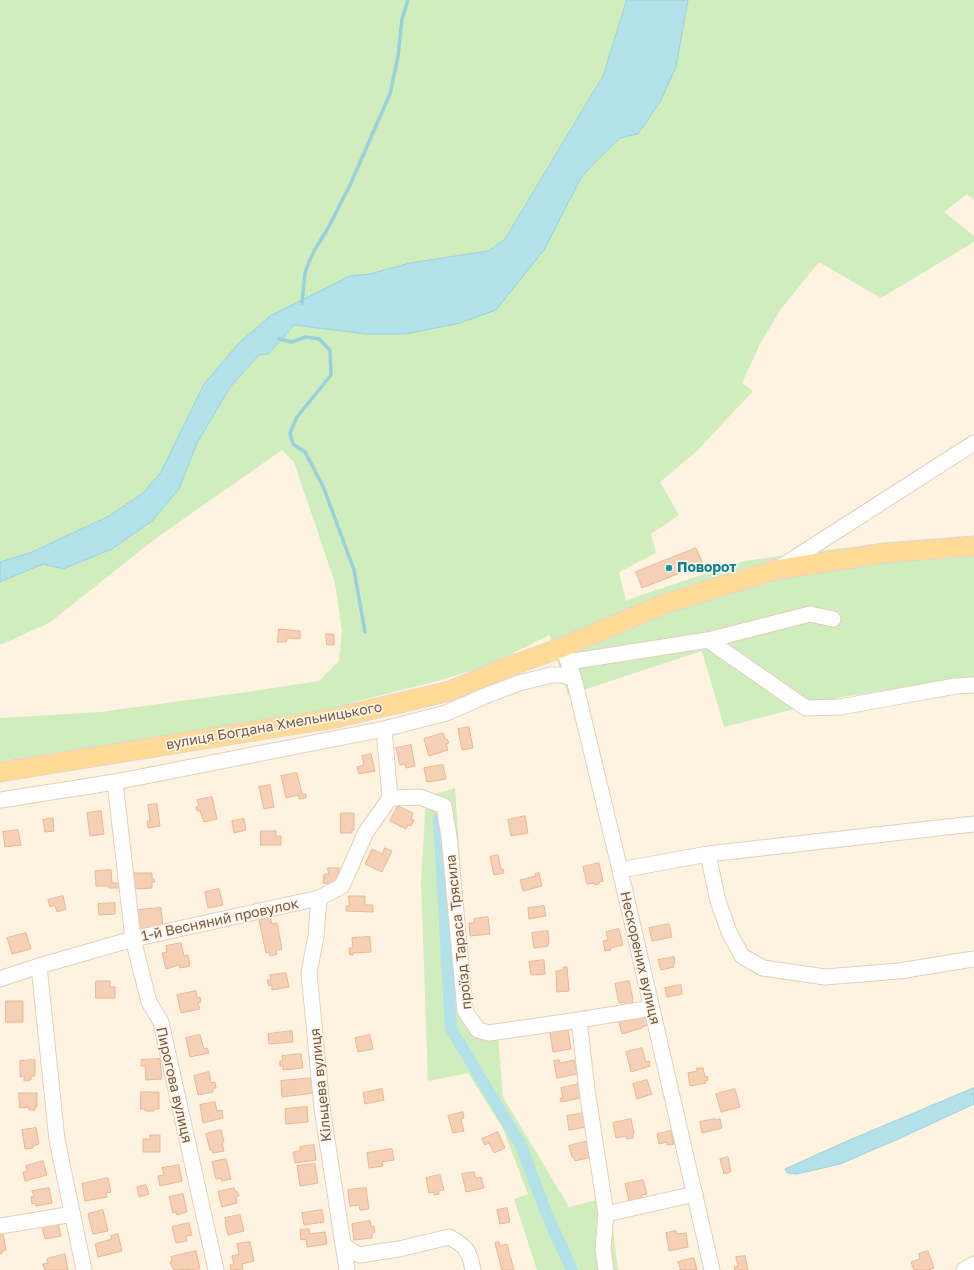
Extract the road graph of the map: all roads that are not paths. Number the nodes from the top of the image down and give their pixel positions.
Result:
1 (974, 443) edge
2 (974, 546) edge
3 (775, 570) junction
4 (833, 619) dead end
5 (708, 640) junction
6 (566, 654) junction
7 (574, 679) junction
8 (974, 686) edge
9 (384, 729) junction
10 (0, 772) edge
11 (115, 782) junction
12 (390, 798) junction
13 (0, 800) edge
14 (974, 824) edge
15 (708, 854) junction
16 (620, 870) junction
17 (319, 898) junction
18 (133, 939) junction
19 (974, 959) edge
20 (39, 966) junction
21 (0, 979) edge
22 (652, 1008) junction
23 (579, 1020) junction
24 (694, 1194) junction
25 (73, 1214) junction
26 (606, 1214) junction
27 (0, 1226) edge
28 (343, 1245) junction
29 (974, 1264) edge
30 (84, 1270) edge
31 (216, 1270) edge
32 (348, 1270) edge
33 (473, 1270) edge
34 (606, 1270) edge
35 (712, 1270) edge
36 (964, 1270) edge

1 - 3 street
2 - 3 main road, вулиця Богдана Хмельницького
3 - 6 main road, вулиця Богдана Хмельницького
4 - 5 street
5 - 6 street
5 - 8 street
6 - 7 street, Нескорених вулиця
6 - 10 main road, вулиця Богдана Хмельницького
7 - 9 street
7 - 16 street, Нескорених вулиця
9 - 11 street
9 - 12 street
11 - 13 street
11 - 18 street, Пирогова вулиця
12 - 17 street, 1-й Весняний провулок
12 - 23 street, проїзд Тараса Трясила
14 - 15 street
15 - 16 street
15 - 19 street
16 - 22 street, Нескорених вулиця
17 - 18 street, 1-й Весняний провулок
17 - 28 street, Кільцева вулиця
18 - 20 street, 1-й Весняний провулок
18 - 31 street, Пирогова вулиця
20 - 21 street, 1-й Весняний провулок
20 - 25 street
22 - 23 street, проїзд Тараса Трясила
22 - 24 street, Нескорених вулиця
23 - 26 street
24 - 26 street
24 - 35 street, Нескорених вулиця
25 - 27 street
25 - 30 street
26 - 34 street
28 - 32 street, Кільцева вулиця
28 - 33 street
29 - 36 street

